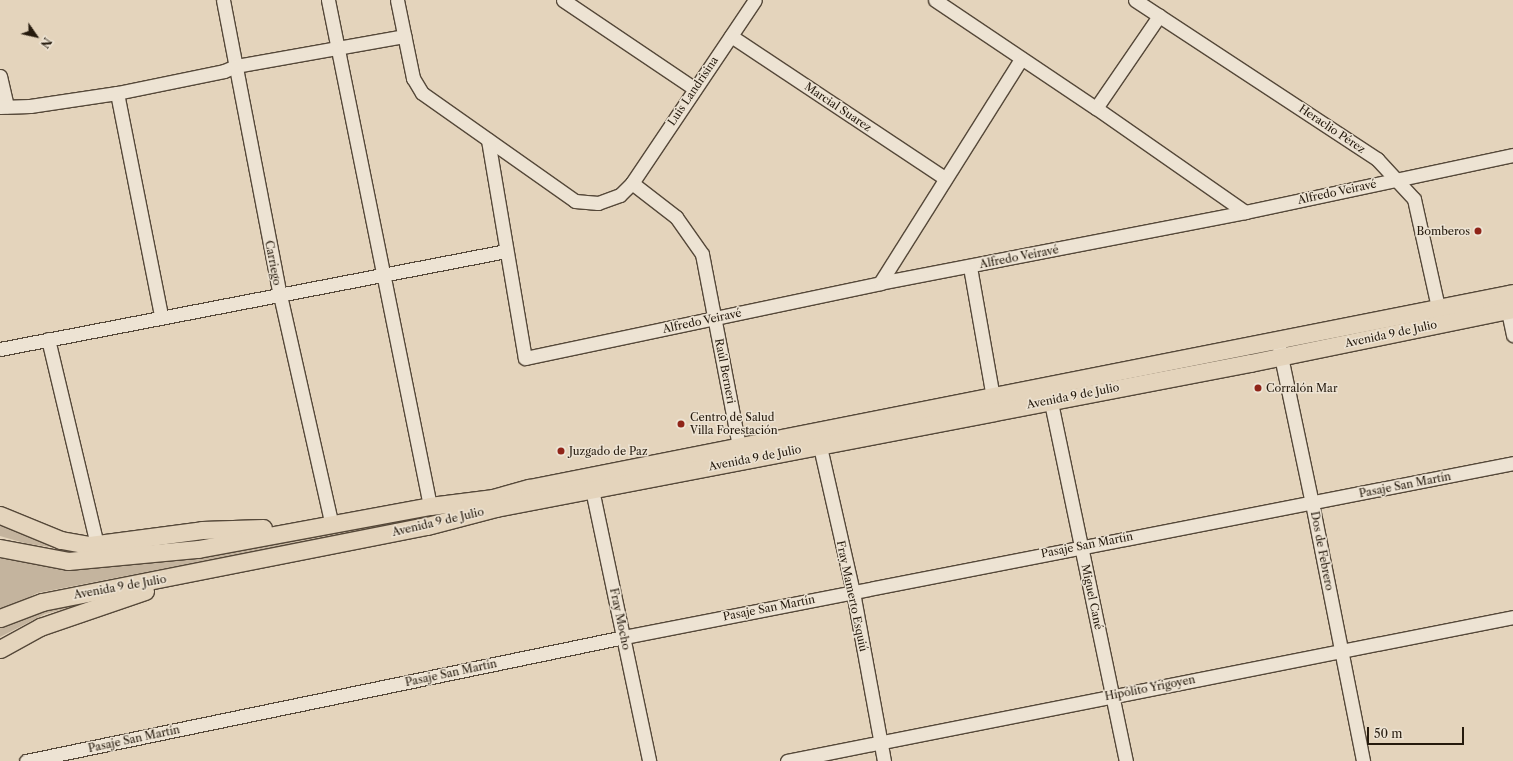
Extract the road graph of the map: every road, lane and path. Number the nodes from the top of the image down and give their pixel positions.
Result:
1 (223, 0) edge
2 (328, 0) edge
3 (397, 0) edge
4 (563, 0) edge
5 (755, 0) edge
6 (935, 0) edge
7 (1136, 0) edge
8 (1159, 16) junction
9 (404, 36) junction
10 (731, 36) junction
11 (338, 47) junction
12 (1021, 59) junction
13 (236, 66) junction
14 (0, 76) edge
15 (695, 89) junction
16 (117, 93) junction
17 (3, 106) edge
18 (1096, 108) junction
19 (488, 140) junction
20 (1513, 155) edge
21 (945, 178) junction
22 (1396, 180) junction
23 (632, 183) junction
24 (1245, 212) junction
25 (506, 251) junction
26 (970, 266) junction
27 (383, 274) junction
28 (880, 282) junction
29 (280, 295) junction
30 (1509, 302) edge
31 (161, 316) junction
32 (1440, 316) junction
33 (715, 318) junction
34 (1513, 335) edge
35 (48, 339) junction
36 (0, 349) edge
37 (1279, 349) junction
38 (1049, 393) junction
39 (993, 397) junction
40 (818, 439) junction
41 (739, 447) junction
42 (1513, 463) edge
43 (591, 483) junction
44 (1312, 503) junction
45 (430, 506) junction
46 (0, 515) edge
47 (326, 526) junction
48 (97, 544) junction
49 (1081, 546) junction
50 (0, 548) edge
51 (200, 573) junction
52 (853, 592) junction
53 (1513, 617) edge
54 (0, 618) edge
55 (624, 637) junction
56 (0, 649) edge
57 (1342, 652) junction
58 (1113, 695) junction
59 (880, 743) junction
60 (26, 761) edge
61 (649, 761) edge
62 (787, 761) edge
63 (884, 761) edge
64 (1126, 761) edge
65 (1363, 761) edge

1 - 13 street, Carriego
2 - 11 street
3 - 9 street, Luis Landrisina
4 - 15 street
5 - 10 street, Luis Landrisina
6 - 12 street
7 - 8 street, Heraclio Pérez
8 - 18 street
8 - 22 street, Heraclio Pérez
9 - 11 street
9 - 19 street, Luis Landrisina
10 - 15 street, Luis Landrisina
10 - 21 street, Marcial Suarez
11 - 13 street
11 - 27 street
12 - 18 street
12 - 21 street
13 - 16 street
13 - 29 street, Carriego
14 - 17 street
15 - 23 street, Luis Landrisina
16 - 17 street
16 - 31 street
18 - 24 street
19 - 23 street, Luis Landrisina
19 - 25 street
20 - 22 street, Alfredo Veiravé
21 - 28 street
22 - 24 street, Alfredo Veiravé
22 - 32 street, Heraclio Pérez
23 - 33 street, Raúl Berneri
24 - 26 street, Alfredo Veiravé
25 - 27 street
25 - 33 street, Alfredo Veiravé
26 - 28 street, Alfredo Veiravé
26 - 39 street
27 - 29 street
27 - 45 street
28 - 33 street, Alfredo Veiravé
29 - 31 street
29 - 47 street, Carriego
30 - 32 main road, Avenida 9 de Julio
30 - 34 street
31 - 35 street
32 - 37 main road, Avenida 9 de Julio
33 - 41 street, Raúl Berneri
35 - 36 street
35 - 48 street
37 - 38 main road, Avenida 9 de Julio
37 - 44 street, Dos de Febrero
38 - 39 main road, Avenida 9 de Julio
38 - 40 main road, Avenida 9 de Julio
38 - 49 street, Miguel Cané
39 - 40 main road, Avenida 9 de Julio
40 - 41 main road, Avenida 9 de Julio
40 - 43 main road, Avenida 9 de Julio
40 - 52 street, Fray Mamerto Esquiú
41 - 43 main road, Avenida 9 de Julio
42 - 44 street, Pasaje San Martín
43 - 45 main road, Avenida 9 de Julio
43 - 51 main road, Avenida 9 de Julio
43 - 55 street, Fray Mocho
44 - 49 street, Pasaje San Martín
44 - 57 street, Dos de Febrero
45 - 47 main road, Avenida 9 de Julio
46 - 48 main road
47 - 48 main road
47 - 50 main road, Avenida 9 de Julio
49 - 52 street, Pasaje San Martín
49 - 58 street, Miguel Cané
51 - 54 main road, Avenida 9 de Julio
51 - 56 main road
52 - 55 street, Pasaje San Martín
52 - 59 street, Fray Mamerto Esquiú
53 - 57 street, Hipólito Yrigoyen
55 - 60 street, Pasaje San Martín
55 - 61 street, Fray Mocho
57 - 58 street, Hipólito Yrigoyen
57 - 65 street, Dos de Febrero
58 - 59 street, Hipólito Yrigoyen
58 - 64 street, Miguel Cané
59 - 62 street, Hipólito Yrigoyen
59 - 63 street, Fray Mamerto Esquiú

